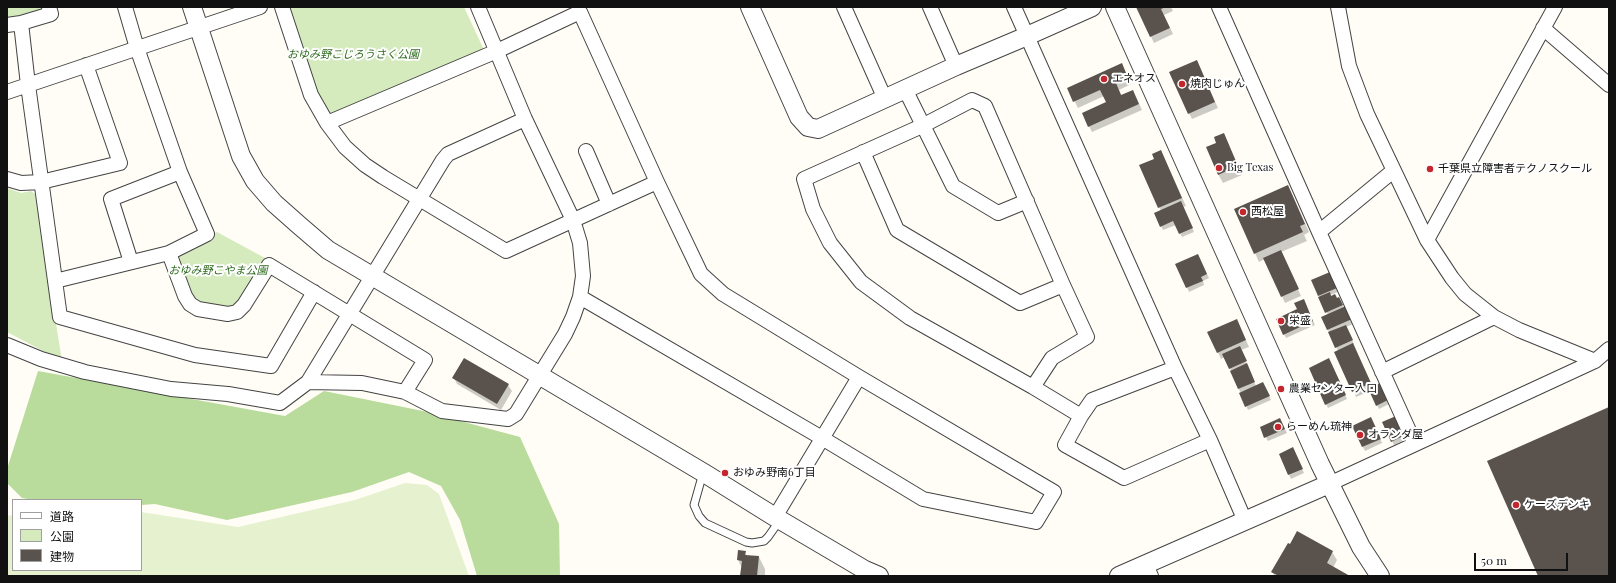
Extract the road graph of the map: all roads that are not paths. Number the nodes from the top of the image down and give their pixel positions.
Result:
1 (49, 7) edge
2 (125, 7) edge
3 (192, 7) edge
4 (260, 7) edge
5 (282, 7) edge
6 (478, 7) edge
7 (750, 7) edge
8 (844, 7) edge
9 (930, 7) edge
10 (1014, 7) edge
11 (1092, 7) edge
12 (1115, 7) edge
13 (1219, 7) edge
14 (1338, 7) edge
15 (1555, 7) edge
16 (21, 23) junction
17 (7, 25) edge
18 (199, 27) junction
19 (1543, 28) junction
20 (1027, 36) junction
21 (137, 48) junction
22 (497, 51) junction
23 (86, 66) junction
24 (956, 66) junction
25 (28, 85) junction
26 (1609, 85) edge
27 (905, 89) junction
28 (7, 92) edge
29 (885, 99) junction
30 (525, 119) junction
31 (327, 123) junction
32 (922, 126) junction
33 (586, 151) dead end
34 (863, 152) junction
35 (1393, 171) junction
36 (180, 172) junction
37 (7, 179) edge
38 (41, 182) junction
39 (657, 182) junction
40 (419, 199) junction
41 (1027, 201) junction
42 (609, 204) junction
43 (573, 220) junction
44 (1318, 232) junction
45 (1427, 240) junction
46 (170, 253) junction
47 (131, 262) junction
48 (372, 276) junction
49 (55, 281) junction
50 (1063, 285) junction
51 (314, 292) junction
52 (580, 297) junction
53 (350, 313) junction
54 (1494, 317) junction
55 (7, 345) edge
56 (1609, 348) edge
57 (1595, 361) junction
58 (1175, 368) junction
59 (1382, 372) junction
60 (540, 376) junction
61 (859, 378) junction
62 (308, 382) junction
63 (1032, 387) junction
64 (405, 392) junction
65 (1080, 416) junction
66 (822, 438) junction
67 (1210, 440) junction
68 (1415, 444) junction
69 (704, 473) junction
70 (1329, 484) junction
71 (777, 519) junction
72 (1245, 521) junction
73 (1149, 570) edge
74 (879, 576) edge
75 (1119, 576) edge
76 (1380, 576) edge

1 - 16 street
2 - 21 street
3 - 18 street
4 - 18 street
5 - 31 street
6 - 22 street
7 - 29 street
8 - 29 street
9 - 24 street
10 - 20 street
11 - 20 street
12 - 70 street
13 - 44 street
14 - 35 street
15 - 19 street
16 - 17 street
16 - 25 street
18 - 21 street
18 - 48 street
19 - 26 street
19 - 45 street
20 - 24 street
20 - 58 street
21 - 23 street
21 - 36 street
22 - 30 street
22 - 31 street
22 - 39 street
23 - 25 street
23 - 38 street
24 - 27 street
25 - 28 street
25 - 38 street
27 - 29 street
27 - 32 street
30 - 40 street
30 - 43 street
31 - 40 street
32 - 34 street
32 - 41 street
32 - 41 street
33 - 42 street
34 - 50 street
34 - 63 street
35 - 44 street
35 - 45 street
36 - 46 street
36 - 47 street
37 - 38 street
38 - 49 street
39 - 42 street
39 - 61 street
40 - 43 street
40 - 48 street
41 - 50 street
42 - 43 street
43 - 52 street
44 - 59 street
45 - 54 street
46 - 47 street
46 - 51 street
47 - 49 street
48 - 53 street
48 - 60 street
49 - 51 street
50 - 63 street
51 - 53 street
52 - 60 street
52 - 66 street
53 - 62 street
53 - 64 street
54 - 57 street
54 - 59 street
55 - 62 street
56 - 57 street
57 - 68 street
58 - 65 street
58 - 67 street
59 - 68 street
60 - 64 street
60 - 69 street
61 - 66 street
61 - 66 street
62 - 64 street
63 - 65 street
65 - 67 street
66 - 71 street
67 - 72 street
68 - 70 street
69 - 71 street
69 - 71 lane
70 - 72 street
70 - 76 street
71 - 74 street
72 - 73 street
73 - 75 street

